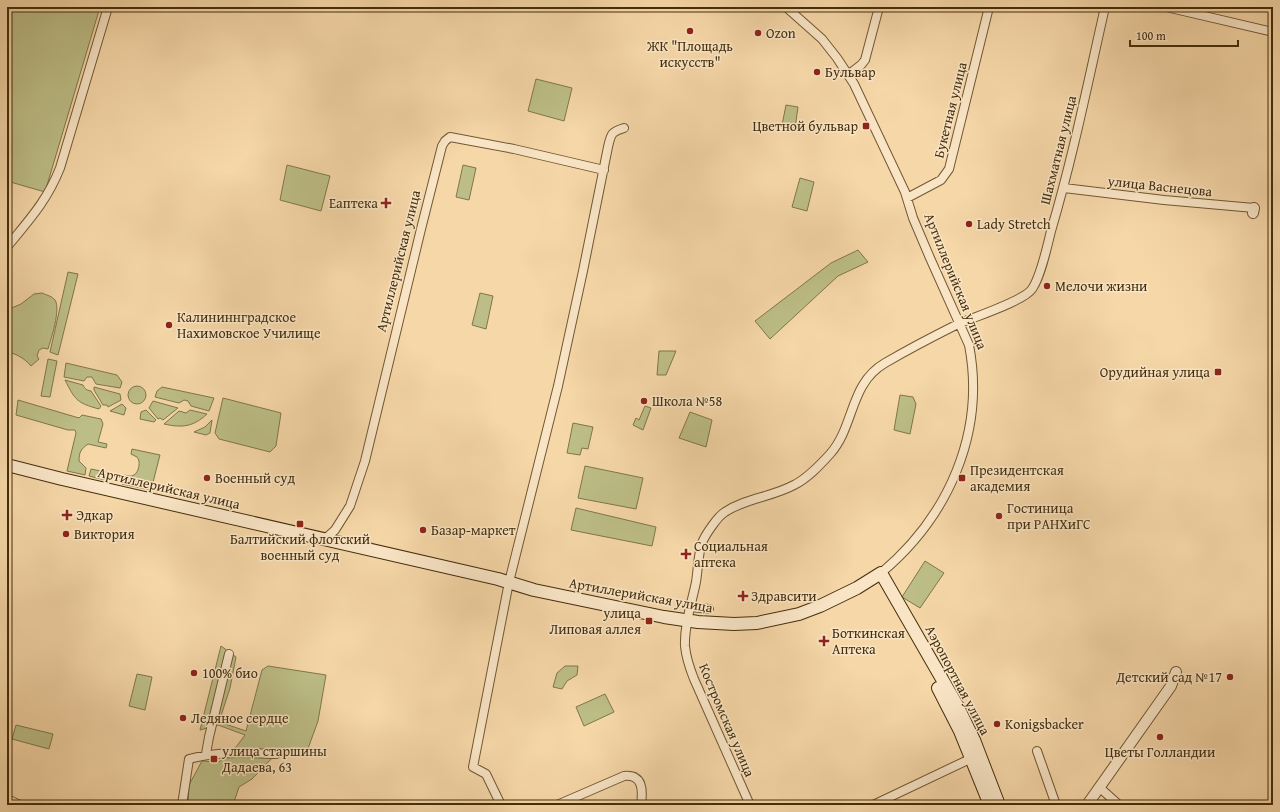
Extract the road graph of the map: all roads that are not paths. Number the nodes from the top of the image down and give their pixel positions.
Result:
1 (108, 7) edge
2 (786, 7) edge
3 (879, 7) edge
4 (989, 7) edge
5 (1105, 7) edge
6 (1168, 7) edge
7 (1273, 32) edge
8 (848, 75) junction
9 (624, 128) dead end
10 (604, 170) junction
11 (1064, 188) junction
12 (907, 198) junction
13 (1254, 210) dead end
14 (7, 247) edge
15 (960, 323) junction
16 (7, 465) edge
17 (325, 539) junction
18 (878, 576) junction
19 (509, 582) junction
20 (691, 607) junction
21 (709, 609) dead end
22 (688, 621) junction
23 (229, 654) dead end
24 (1176, 672) dead end
25 (1037, 751) dead end
26 (206, 754) junction
27 (276, 754) dead end
28 (972, 758) junction
29 (1099, 787) junction
30 (7, 799) edge
31 (20, 805) edge
32 (182, 805) edge
33 (501, 805) edge
34 (557, 805) edge
35 (641, 805) edge
36 (750, 805) edge
37 (873, 805) edge
38 (990, 805) edge
39 (999, 805) edge
40 (1056, 805) edge
41 (1087, 805) edge
42 (1119, 805) edge

1 - 14 street
2 - 8 street, Артиллерийская улица
3 - 8 street
4 - 12 street, Букетная улица
5 - 11 street, Шахматная улица
6 - 7 street
8 - 12 street, Артиллерийская улица
9 - 10 street
10 - 17 street, Артиллерийская улица
10 - 19 street
11 - 13 street, улица Васнецова
11 - 15 street, Шахматная улица
12 - 15 street, Артиллерийская улица
15 - 18 street, Артиллерийская улица
15 - 20 street
16 - 17 main road, Артиллерийская улица
17 - 19 main road, Артиллерийская улица
18 - 22 main road, Артиллерийская улица
18 - 28 main road, Аэропортная улица
18 - 39 main road, Аэропортная улица
19 - 22 main road, Артиллерийская улица
19 - 33 street
20 - 21 street
20 - 22 street
22 - 36 street, Костромская улица
23 - 26 street
24 - 29 street
25 - 40 street
26 - 27 street
26 - 32 street
28 - 37 street
28 - 38 main road, Аэропортная улица
29 - 41 street
29 - 42 street
30 - 31 street
34 - 35 street

